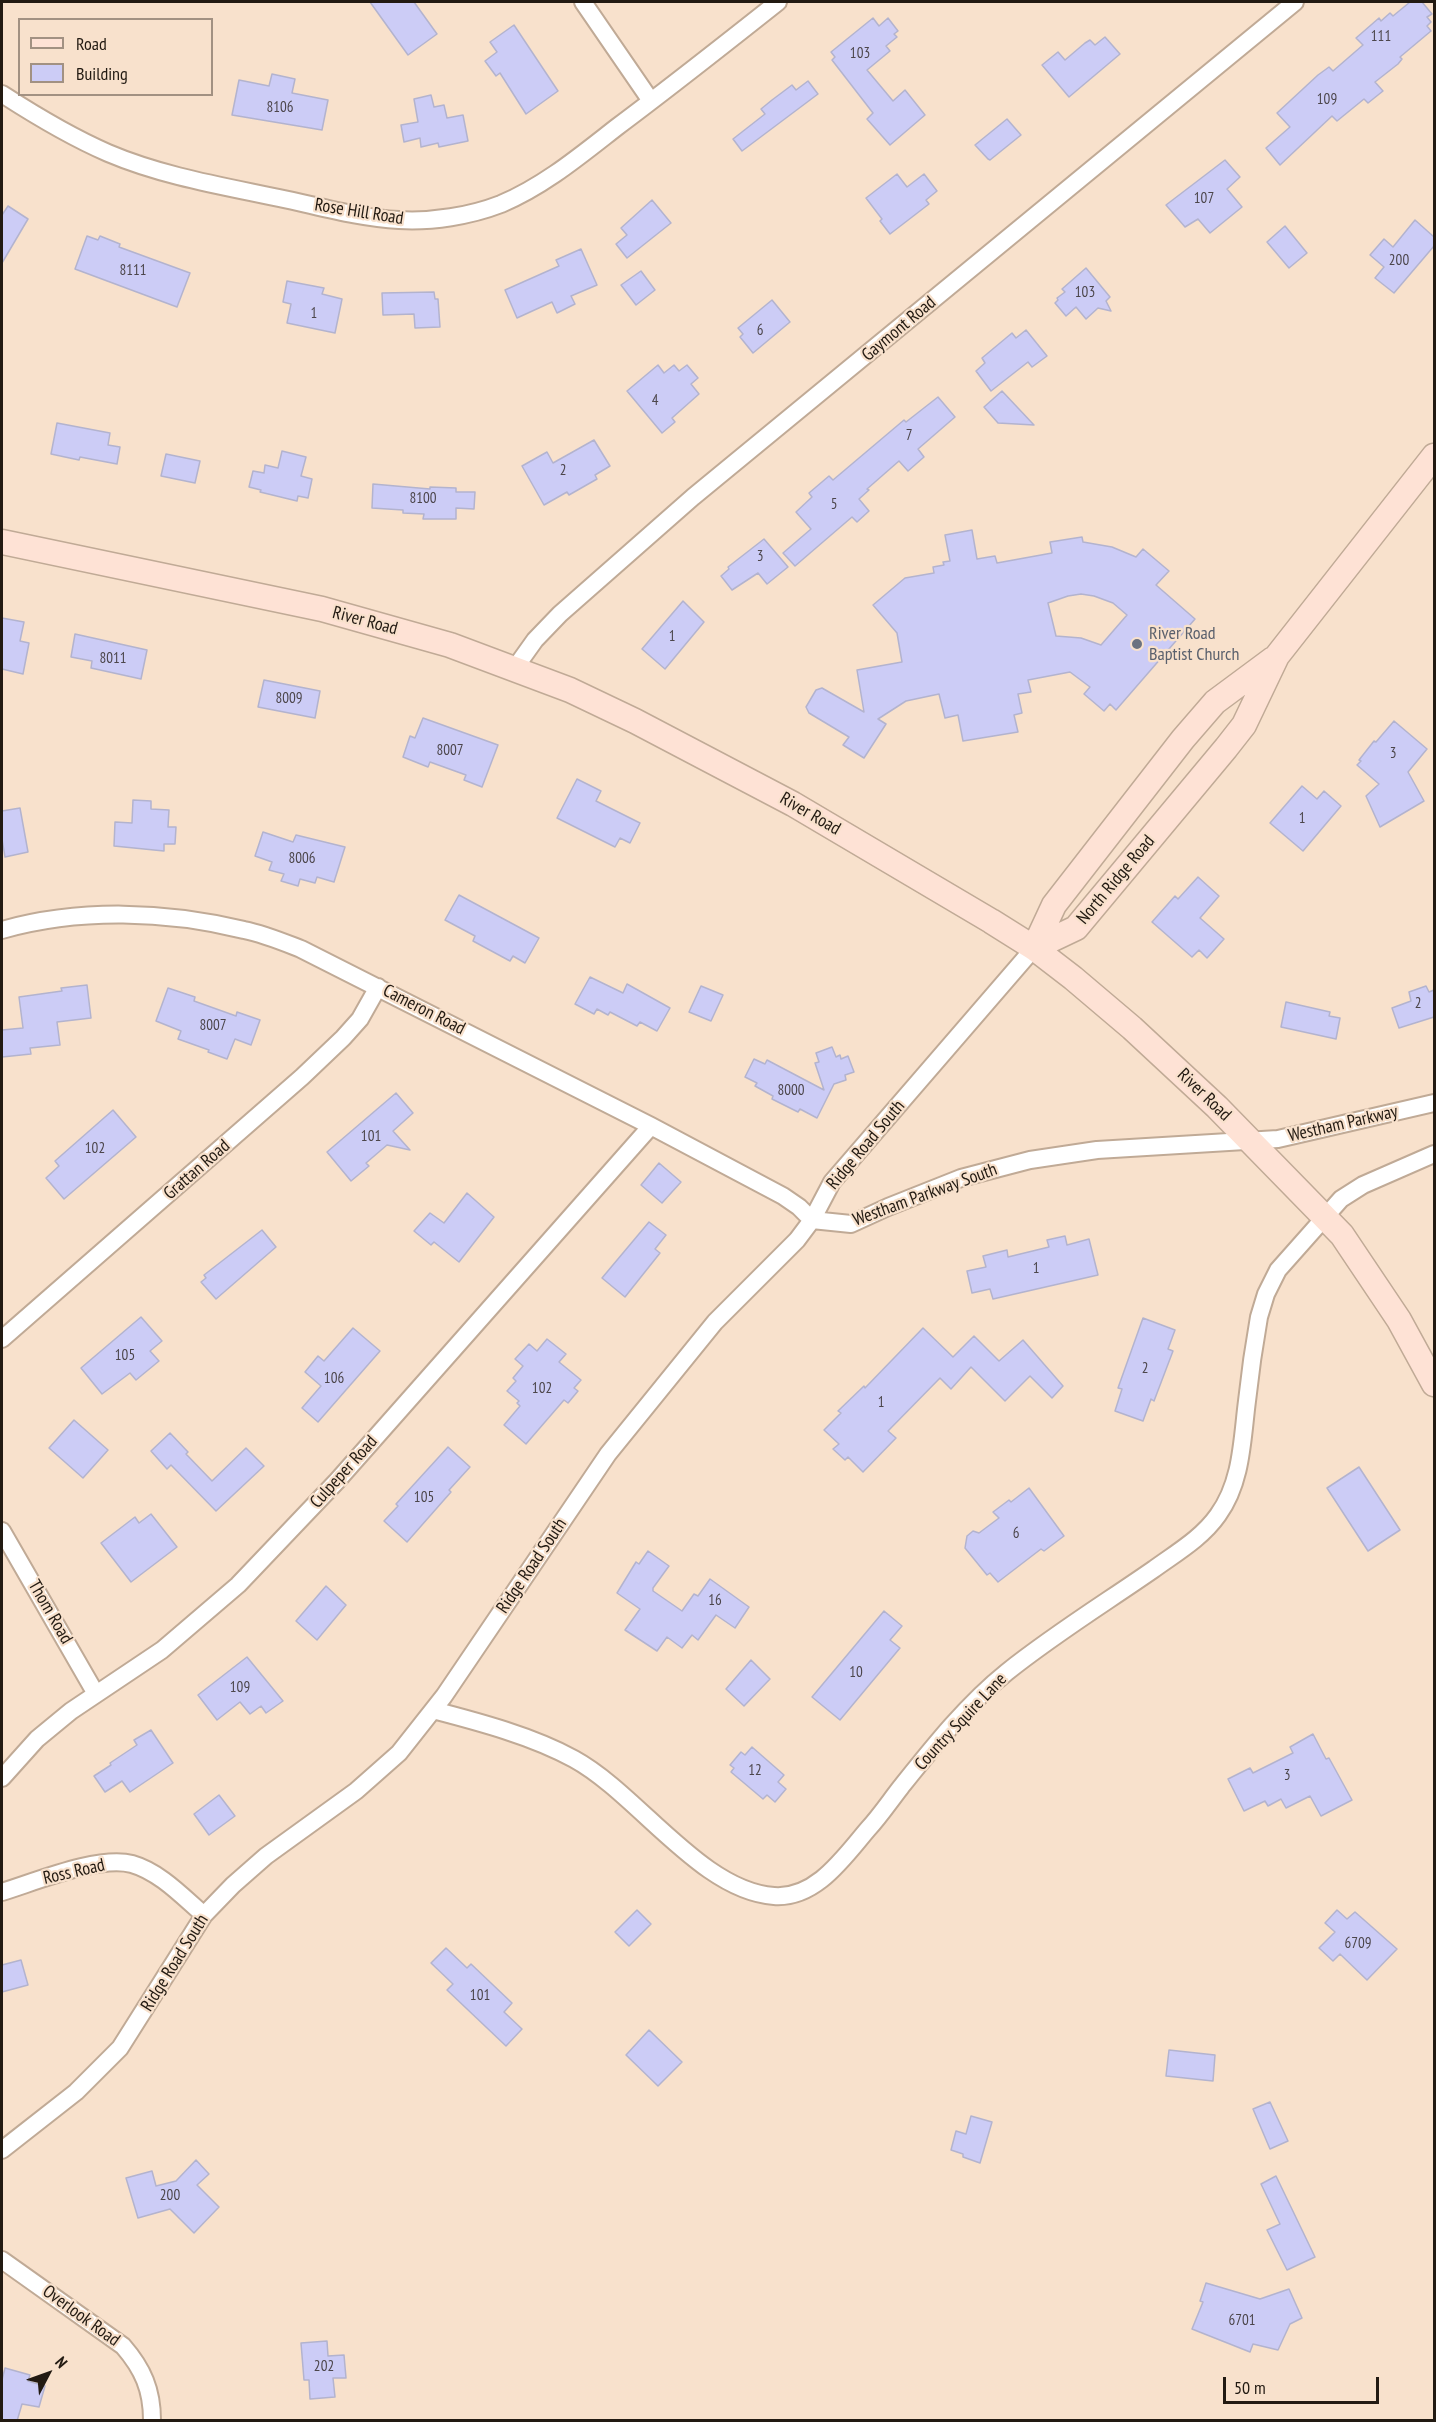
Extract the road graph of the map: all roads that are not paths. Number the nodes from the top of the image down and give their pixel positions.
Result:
1 (583, 2) edge
2 (778, 2) edge
3 (1295, 2) edge
4 (2, 94) edge
5 (651, 101) junction
6 (1434, 456) edge
7 (2, 542) edge
8 (1277, 656) junction
9 (515, 668) junction
10 (2, 930) edge
11 (1034, 948) junction
12 (378, 987) junction
13 (1434, 1103) edge
14 (651, 1126) junction
15 (1252, 1142) junction
16 (1434, 1154) edge
17 (1323, 1216) junction
18 (812, 1220) junction
19 (2, 1339) edge
20 (1434, 1384) edge
21 (2, 1531) edge
22 (96, 1694) junction
23 (433, 1710) junction
24 (2, 1778) edge
25 (2, 1892) edge
26 (204, 1915) junction
27 (2, 2151) edge
28 (2, 2260) edge
29 (152, 2421) edge

1 - 5 street
2 - 5 street, Rose Hill Road
3 - 9 street, Gaymont Road
4 - 5 street, Rose Hill Road
6 - 8 main road, North Ridge Road
7 - 9 main road, River Road
8 - 11 main road, North Ridge Road
8 - 11 main road, North Ridge Road
9 - 11 main road, River Road
10 - 12 street, Cameron Road
11 - 15 main road, River Road
11 - 18 street, Ridge Road South
12 - 14 street, Cameron Road
12 - 19 street, Grattan Road
13 - 15 street, Westham Parkway
14 - 18 street, Cameron Road
14 - 22 street, Culpeper Road
15 - 17 main road, River Road
15 - 18 street, Westham Parkway South
16 - 17 street
17 - 20 main road, River Road
17 - 23 street, Country Squire Lane
18 - 23 street, Ridge Road South
21 - 22 street, Thom Road
22 - 24 street, Culpeper Road
23 - 26 street, Ridge Road South
25 - 26 street, Ross Road
26 - 27 street, Ridge Road South
28 - 29 street, Overlook Road

